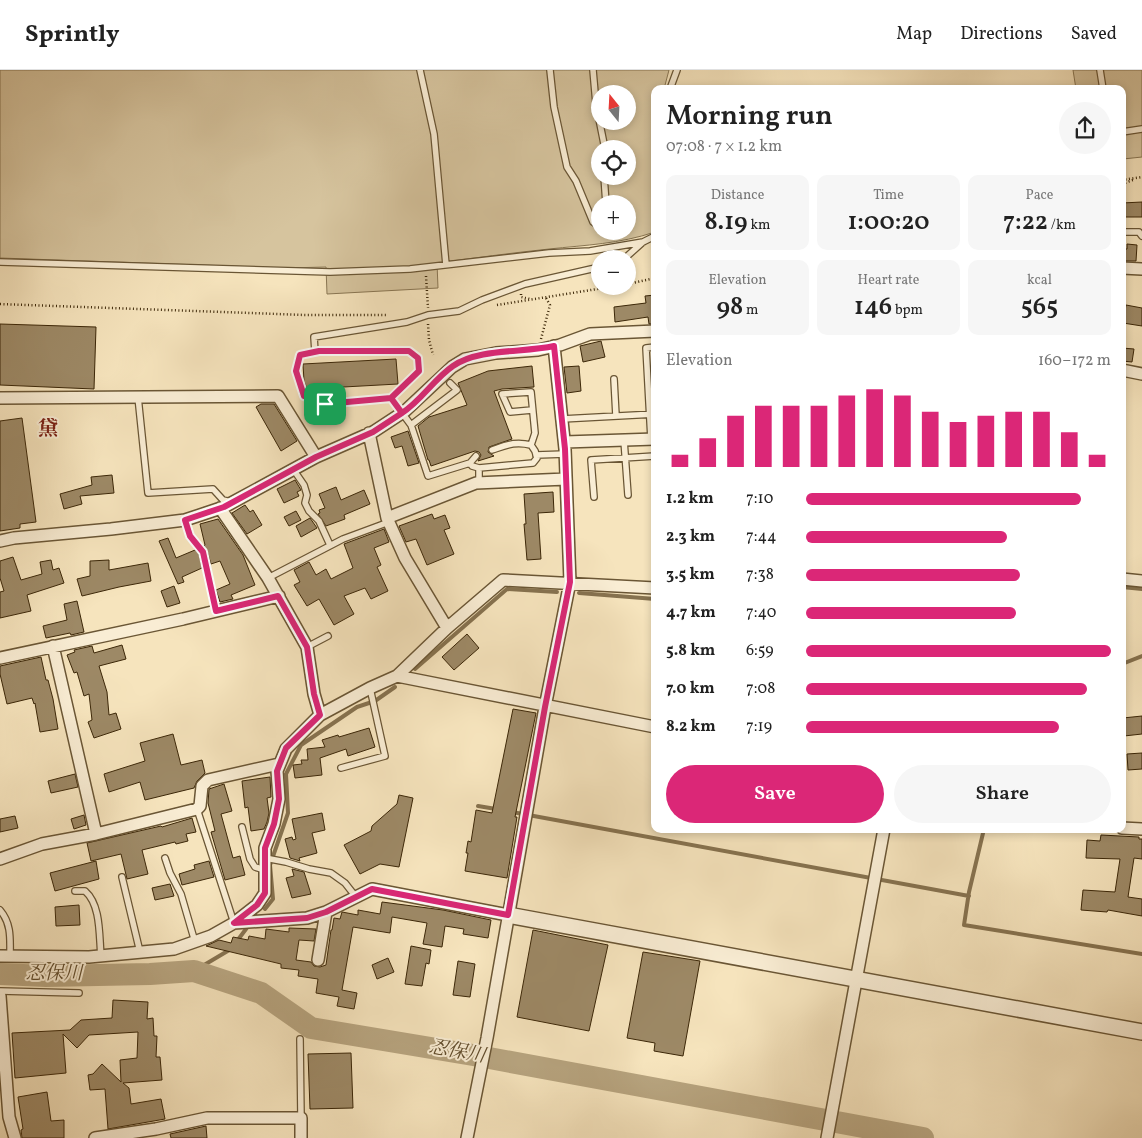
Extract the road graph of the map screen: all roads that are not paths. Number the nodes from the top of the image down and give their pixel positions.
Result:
1 (420, 70) edge
2 (550, 70) edge
3 (593, 70) edge
4 (677, 70) edge
5 (1100, 70) edge
6 (671, 85) edge
7 (1102, 85) edge
8 (1142, 129) edge
9 (1126, 131) edge
10 (603, 140) edge
11 (591, 219) edge
12 (1126, 232) edge
13 (1142, 236) edge
14 (651, 238) edge
15 (643, 242) junction
16 (634, 250) edge
17 (0, 262) edge
18 (446, 265) junction
19 (1126, 268) edge
20 (591, 269) edge
21 (1142, 269) edge
22 (651, 331) edge
23 (554, 346) junction
24 (651, 347) edge
25 (315, 352) junction
26 (1126, 371) edge
27 (1142, 374) edge
28 (614, 379) dead end
29 (450, 383) dead end
30 (138, 397) junction
31 (0, 398) edge
32 (391, 398) junction
33 (651, 403) edge
34 (532, 410) junction
35 (402, 413) junction
36 (651, 414) edge
37 (616, 416) junction
38 (562, 419) junction
39 (411, 425) junction
40 (368, 433) junction
41 (651, 439) edge
42 (624, 440) junction
43 (531, 445) junction
44 (565, 448) junction
45 (492, 450) dead end
46 (536, 455) junction
47 (476, 456) dead end
48 (651, 456) edge
49 (316, 457) junction
50 (625, 458) junction
51 (470, 463) junction
52 (479, 468) junction
53 (293, 469) junction
54 (566, 478) junction
55 (479, 483) junction
56 (628, 495) dead end
57 (594, 497) dead end
58 (234, 502) junction
59 (220, 508) junction
60 (185, 520) junction
61 (388, 520) junction
62 (0, 541) edge
63 (330, 545) junction
64 (268, 578) junction
65 (1126, 579) edge
66 (1142, 581) edge
67 (570, 582) junction
68 (651, 588) edge
69 (278, 596) junction
70 (216, 611) junction
71 (447, 628) junction
72 (328, 636) dead end
73 (53, 646) junction
74 (307, 647) junction
75 (0, 658) edge
76 (397, 676) junction
77 (370, 688) junction
78 (545, 707) junction
79 (320, 715) junction
80 (651, 727) edge
81 (280, 764) junction
82 (341, 768) dead end
83 (197, 809) junction
84 (242, 827) dead end
85 (1126, 828) edge
86 (1142, 830) edge
87 (883, 833) edge
88 (96, 834) junction
89 (0, 858) edge
90 (165, 858) dead end
91 (265, 864) junction
92 (122, 877) dead end
93 (74, 891) dead end
94 (356, 897) junction
95 (0, 910) edge
96 (326, 912) junction
97 (508, 915) junction
98 (234, 923) junction
99 (194, 942) junction
100 (140, 952) junction
101 (5, 956) edge
102 (101, 956) junction
103 (318, 960) dead end
104 (856, 980) junction
105 (0, 991) edge
106 (79, 993) dead end
107 (0, 996) edge
108 (1142, 1032) edge
109 (300, 1039) dead end
110 (3, 1085) edge
111 (301, 1118) junction
112 (164, 1133) edge
113 (827, 1136) edge
114 (15, 1138) edge
115 (95, 1138) edge
116 (301, 1138) edge
117 (467, 1138) edge

1 - 18 lane
2 - 11 lane
3 - 10 lane
4 - 6 lane
5 - 7 lane
8 - 9 lane
12 - 13 lane
14 - 15 lane
15 - 16 lane
15 - 18 lane
17 - 18 lane
19 - 21 street
20 - 25 lane
22 - 23 street
23 - 35 street
23 - 38 street
24 - 33 lane
25 - 32 lane
25 - 32 lane
26 - 27 street
28 - 37 lane
29 - 39 lane
30 - 31 street
30 - 49 street
30 - 58 lane
32 - 35 lane
34 - 34 lane
34 - 43 lane
35 - 39 lane
35 - 40 street
36 - 37 lane
37 - 38 lane
38 - 44 street
39 - 51 lane
40 - 49 street
40 - 61 street
41 - 42 street
42 - 44 street
42 - 50 lane
43 - 45 lane
43 - 46 lane
44 - 46 lane
44 - 54 street
46 - 52 lane
47 - 51 lane
48 - 50 lane
49 - 53 street
50 - 56 lane
50 - 57 lane
51 - 52 lane
52 - 55 lane
53 - 58 street
53 - 63 lane
54 - 55 street
54 - 67 street
55 - 61 street
58 - 59 street
59 - 60 street
59 - 64 street
60 - 62 street
60 - 70 lane
61 - 63 lane
61 - 71 street
63 - 64 lane
64 - 69 street
65 - 66 street
67 - 68 street
67 - 71 street
67 - 78 street
69 - 70 street
69 - 74 street
70 - 73 street
71 - 76 street
72 - 74 lane
73 - 75 street
73 - 88 street
74 - 79 street
76 - 77 street
76 - 78 street
77 - 79 street
77 - 82 lane
78 - 80 street
78 - 97 street
79 - 81 street
81 - 83 street
81 - 91 street
83 - 88 street
83 - 98 lane
84 - 91 lane
85 - 86 street
87 - 104 street
88 - 89 street
90 - 99 lane
91 - 94 lane
91 - 98 street
92 - 100 lane
93 - 102 lane
94 - 96 street
94 - 97 street
95 - 101 lane
96 - 98 street
96 - 103 street
97 - 104 street
97 - 117 street
98 - 99 street
99 - 100 street
100 - 102 street
101 - 102 street
104 - 108 street
104 - 113 street
105 - 106 lane
107 - 110 street
109 - 111 lane
110 - 114 street
111 - 112 street
111 - 116 street
112 - 115 street

